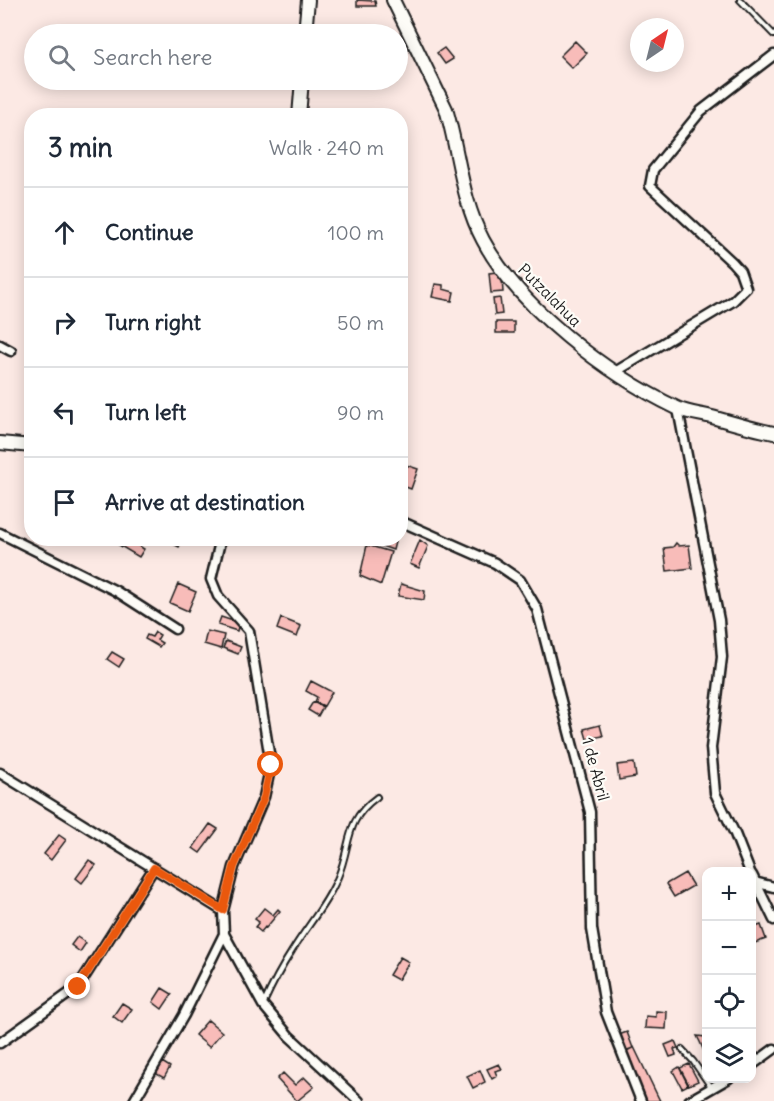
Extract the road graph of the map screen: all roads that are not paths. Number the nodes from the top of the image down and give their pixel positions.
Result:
1 (308, 0) edge
2 (393, 0) edge
3 (740, 0) edge
4 (306, 24) edge
5 (405, 24) edge
6 (408, 31) edge
7 (774, 35) edge
8 (774, 55) edge
9 (301, 90) edge
10 (300, 108) edge
11 (0, 345) edge
12 (11, 351) dead end
13 (615, 372) junction
14 (678, 409) junction
15 (774, 433) edge
16 (3, 441) edge
17 (24, 445) edge
18 (408, 525) edge
19 (0, 533) edge
20 (24, 545) edge
21 (26, 546) edge
22 (219, 546) edge
23 (175, 629) dead end
24 (0, 773) edge
25 (376, 796) dead end
26 (748, 867) edge
27 (154, 868) junction
28 (756, 878) edge
29 (756, 884) edge
30 (774, 887) edge
31 (223, 910) junction
32 (774, 920) edge
33 (224, 934) junction
34 (263, 1005) junction
35 (0, 1043) edge
36 (682, 1049) dead end
37 (774, 1049) edge
38 (756, 1062) edge
39 (720, 1083) edge
40 (711, 1088) junction
41 (134, 1101) edge
42 (359, 1101) edge
43 (641, 1101) edge
44 (689, 1101) edge

1 - 4 street
2 - 5 street, Putzalahua
3 - 7 lane
6 - 13 street, Putzalahua
8 - 13 street
9 - 10 street
11 - 12 street
13 - 14 street, Putzalahua
14 - 15 street, Putzalahua
14 - 26 street
16 - 17 street
18 - 43 street, 1 de Abril
19 - 20 street
21 - 23 street
22 - 31 street
24 - 27 street
25 - 34 lane
27 - 31 street
27 - 35 street
28 - 30 street
29 - 32 street
31 - 33 street
33 - 34 street
33 - 41 street
34 - 42 street
36 - 40 lane
37 - 38 street
39 - 40 street
40 - 44 street

